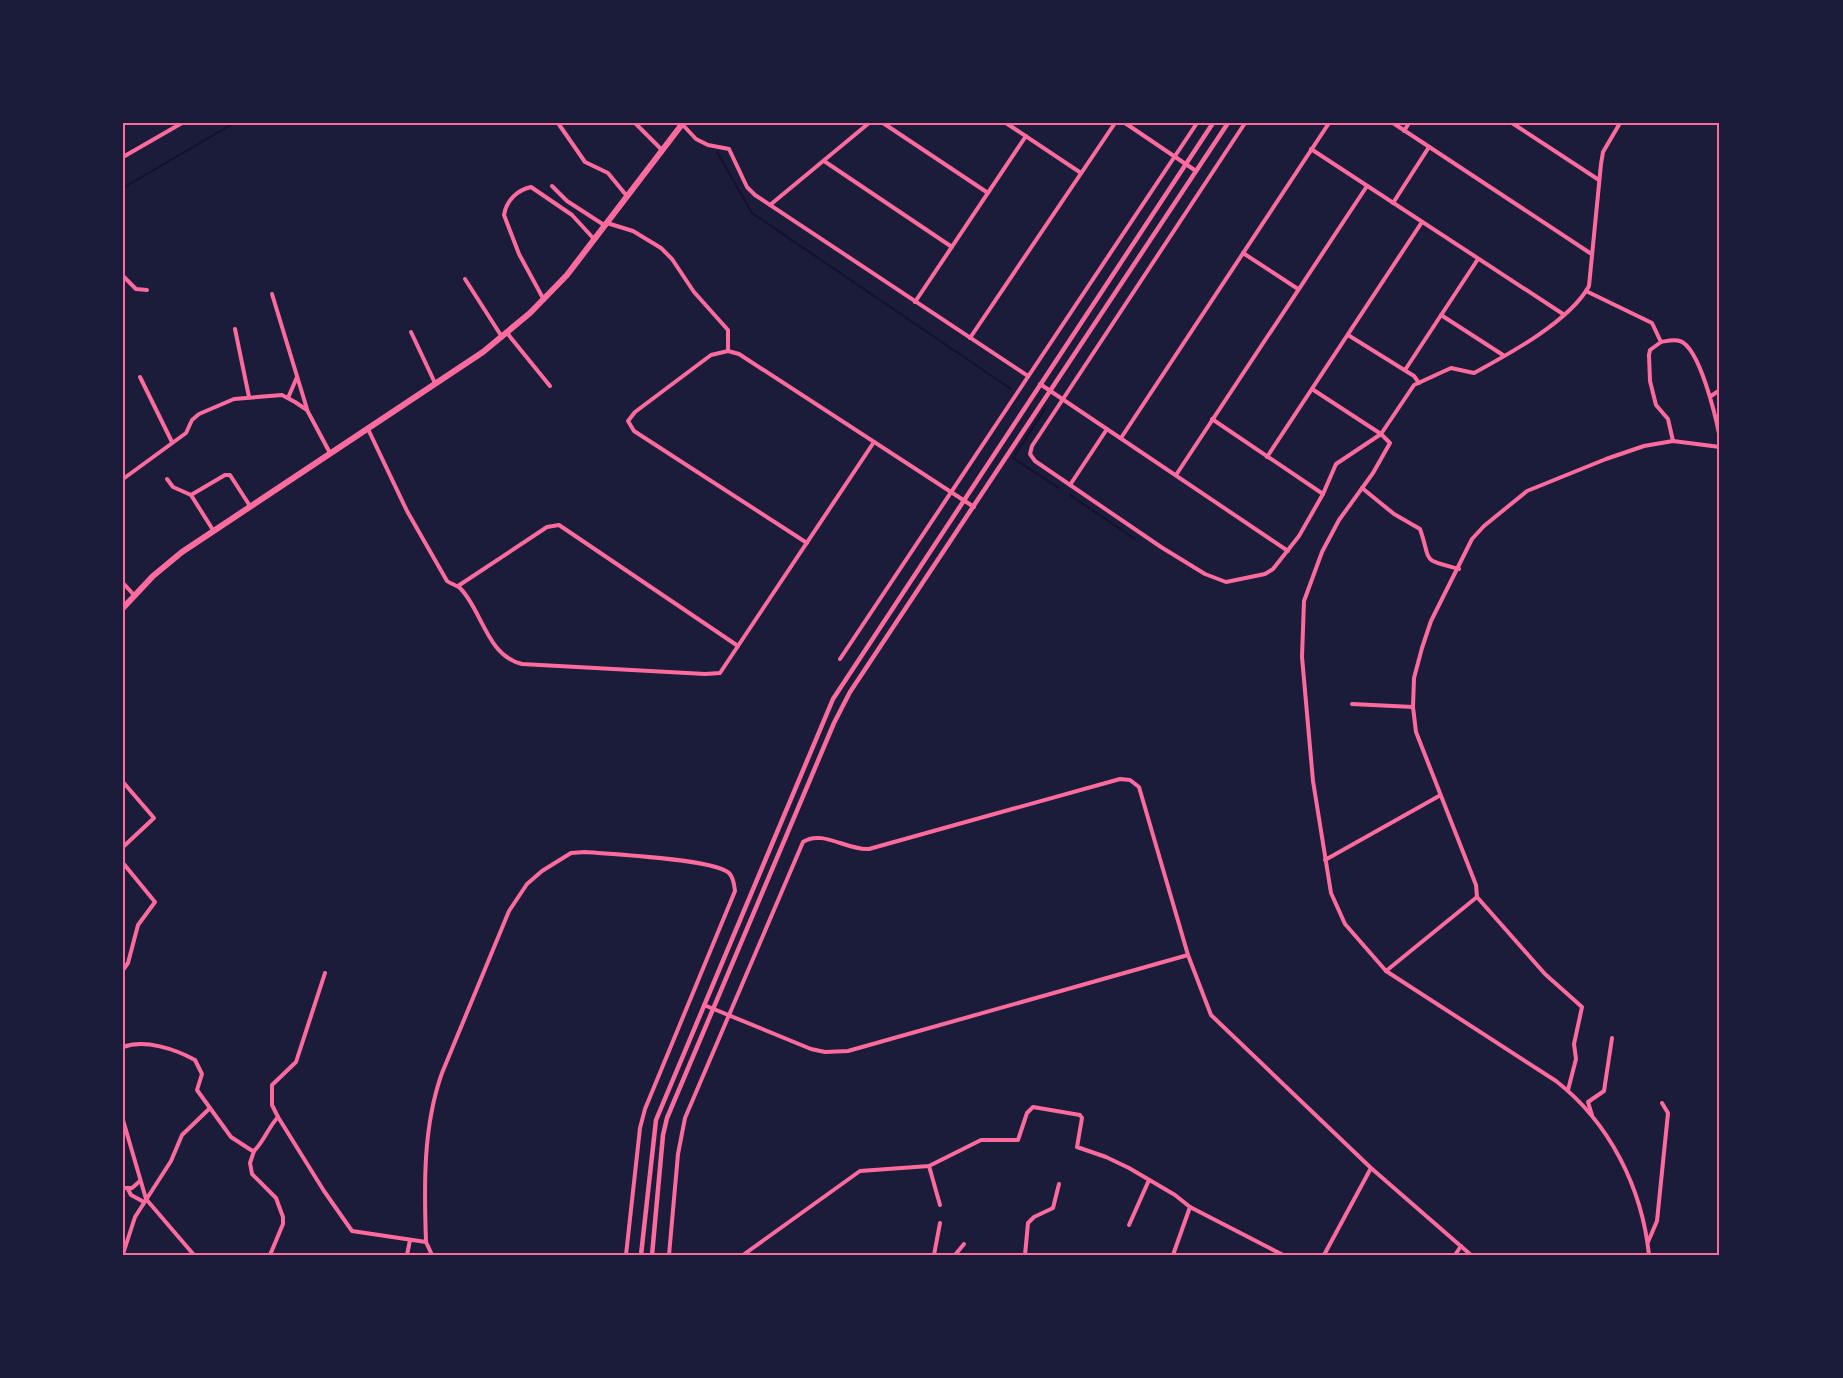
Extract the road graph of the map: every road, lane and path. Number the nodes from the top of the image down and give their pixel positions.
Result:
1 (182, 123) edge
2 (558, 123) edge
3 (635, 123) edge
4 (682, 123) edge
5 (868, 123) edge
6 (883, 123) edge
7 (1006, 123) edge
8 (1115, 123) edge
9 (1125, 123) edge
10 (1197, 123) edge
11 (1213, 123) edge
12 (1228, 123) edge
13 (1245, 123) edge
14 (1329, 123) edge
15 (1393, 123) edge
16 (1409, 123) edge
17 (1512, 123) edge
18 (1620, 123) edge
19 (1404, 130) junction
20 (1026, 136) junction
21 (1429, 147) junction
22 (1311, 149) junction
23 (662, 150) junction
24 (1175, 156) junction
25 (123, 157) edge
26 (824, 161) junction
27 (1186, 164) junction
28 (1196, 171) junction
29 (1081, 173) junction
30 (1599, 180) junction
31 (552, 186) dead end
32 (1367, 186) junction
33 (988, 193) junction
34 (626, 195) junction
35 (1393, 203) junction
36 (771, 205) junction
37 (1422, 222) junction
38 (605, 224) junction
39 (594, 239) junction
40 (952, 247) junction
41 (1243, 253) junction
42 (1591, 253) junction
43 (1478, 259) junction
44 (123, 276) edge
45 (465, 279) dead end
46 (1298, 289) junction
47 (147, 290) dead end
48 (1586, 291) junction
49 (272, 294) dead end
50 (544, 300) junction
51 (915, 302) junction
52 (1563, 314) junction
53 (1441, 315) junction
54 (235, 329) dead end
55 (411, 332) dead end
56 (504, 335) junction
57 (1348, 335) junction
58 (970, 338) junction
59 (1661, 342) junction
60 (728, 351) junction
61 (1503, 355) junction
62 (1405, 370) junction
63 (297, 376) junction
64 (1028, 376) junction
65 (140, 377) dead end
66 (1419, 383) junction
67 (436, 384) junction
68 (1040, 384) junction
69 (550, 386) dead end
70 (1312, 389) junction
71 (1720, 390) edge
72 (1051, 391) junction
73 (1711, 396) junction
74 (249, 397) junction
75 (288, 398) junction
76 (1062, 399) junction
77 (307, 410) junction
78 (1212, 419) junction
79 (368, 429) junction
80 (1107, 429) junction
81 (1381, 434) junction
82 (1120, 438) junction
83 (1720, 438) edge
84 (1673, 441) junction
85 (172, 442) junction
86 (874, 442) junction
87 (1720, 447) edge
88 (330, 454) junction
89 (1268, 457) junction
90 (1176, 475) junction
91 (123, 479) edge
92 (167, 479) dead end
93 (1070, 484) junction
94 (1362, 488) junction
95 (951, 492) junction
96 (1323, 494) junction
97 (191, 495) junction
98 (963, 500) junction
99 (250, 506) junction
100 (974, 507) junction
101 (213, 530) junction
102 (807, 543) junction
103 (1288, 551) junction
104 (1459, 569) junction
105 (124, 584) edge
106 (458, 586) junction
107 (132, 593) junction
108 (123, 608) edge
109 (738, 646) junction
110 (840, 659) dead end
111 (1352, 704) dead end
112 (1413, 707) junction
113 (123, 782) edge
114 (1439, 796) junction
115 (123, 847) edge
116 (1325, 860) junction
117 (123, 863) edge
118 (1477, 897) junction
119 (1188, 955) junction
120 (123, 970) edge
121 (1386, 971) junction
122 (325, 973) dead end
123 (704, 1005) junction
124 (714, 1009) junction
125 (729, 1015) junction
126 (1612, 1038) dead end
127 (123, 1047) edge
128 (1568, 1090) junction
129 (1662, 1102) dead end
130 (208, 1109) junction
131 (278, 1117) junction
132 (1593, 1119) junction
133 (123, 1120) edge
134 (254, 1151) junction
135 (929, 1166) junction
136 (1371, 1168) junction
137 (140, 1180) junction
138 (1149, 1180) junction
139 (1059, 1184) dead end
140 (125, 1188) edge
141 (145, 1200) junction
142 (940, 1205) dead end
143 (1190, 1207) junction
144 (940, 1223) dead end
145 (1129, 1226) dead end
146 (410, 1240) junction
147 (426, 1242) junction
148 (1648, 1243) junction
149 (964, 1244) dead end
150 (1461, 1246) junction
151 (1272, 1249) junction
152 (123, 1254) edge
153 (194, 1255) edge
154 (270, 1255) edge
155 (406, 1255) edge
156 (432, 1255) edge
157 (626, 1255) edge
158 (641, 1255) edge
159 (652, 1255) edge
160 (669, 1255) edge
161 (742, 1255) edge
162 (934, 1255) edge
163 (955, 1255) edge
164 (1025, 1255) edge
165 (1173, 1255) edge
166 (1269, 1255) edge
167 (1283, 1255) edge
168 (1324, 1255) edge
169 (1455, 1255) edge
170 (1472, 1255) edge
171 (1649, 1255) edge

1 - 25 street
2 - 34 street
3 - 23 street
4 - 23 main road
4 - 36 street
5 - 26 street
6 - 33 street
7 - 20 street
8 - 29 street
9 - 24 street
10 - 24 street
11 - 27 street
12 - 28 street
13 - 76 street
14 - 22 street
15 - 19 street
16 - 19 street
17 - 30 street
18 - 30 street
19 - 21 street
20 - 29 street
20 - 33 street
21 - 35 street
21 - 42 street
22 - 32 street
22 - 41 street
23 - 34 main road
24 - 27 street
24 - 64 street
26 - 36 street
26 - 40 street
27 - 28 street
27 - 68 street
28 - 72 street
29 - 58 street
30 - 42 street
31 - 38 street
32 - 35 street
32 - 46 street
33 - 40 street
34 - 38 main road
35 - 37 street
36 - 51 street
37 - 43 street
37 - 57 street
38 - 39 main road
38 - 60 street
39 - 50 main road
39 - 50 street
40 - 51 street
41 - 46 street
41 - 82 street
42 - 48 street
43 - 52 street
43 - 53 street
44 - 47 street
45 - 56 street
46 - 78 street
48 - 52 street
48 - 59 street
49 - 63 street
50 - 56 main road
51 - 58 street
52 - 61 street
53 - 61 street
53 - 62 street
54 - 74 street
55 - 67 street
56 - 67 main road
56 - 69 street
57 - 62 street
57 - 70 street
58 - 64 street
59 - 73 street
59 - 84 street
60 - 86 street
60 - 102 street
61 - 66 street
62 - 66 street
63 - 75 street
63 - 77 street
64 - 95 street
65 - 85 street
66 - 81 street
67 - 79 main road
68 - 72 street
68 - 98 street
70 - 81 street
70 - 89 street
71 - 73 street
72 - 76 street
72 - 100 street
73 - 83 street
74 - 75 street
74 - 85 street
75 - 77 street
76 - 80 street
76 - 93 street
77 - 88 street
78 - 89 street
78 - 90 street
79 - 88 main road
79 - 106 street
80 - 82 street
80 - 93 street
81 - 94 street
81 - 96 street
82 - 90 street
84 - 87 street
84 - 104 street
85 - 91 street
86 - 95 street
86 - 102 street
88 - 99 main road
89 - 96 street
90 - 103 street
92 - 97 street
93 - 103 street
94 - 104 street
94 - 116 street
95 - 98 street
95 - 110 street
96 - 103 street
97 - 99 street
97 - 101 street
98 - 100 street
98 - 123 street
99 - 101 main road
100 - 124 street
101 - 107 main road
102 - 109 street
104 - 112 street
105 - 107 street
106 - 109 street
106 - 109 street
107 - 108 main road
111 - 112 street
112 - 114 street
113 - 115 street
114 - 116 street
114 - 118 street
116 - 121 street
117 - 120 street
118 - 121 street
118 - 128 street
119 - 125 street
119 - 125 street
119 - 136 street
121 - 128 street
122 - 131 street
123 - 124 street
123 - 158 street
124 - 125 street
124 - 159 street
125 - 160 street
126 - 132 street
127 - 130 street
128 - 132 street
129 - 148 street
130 - 134 street
130 - 141 street
131 - 134 street
131 - 146 street
132 - 148 street
133 - 137 street
134 - 154 street
135 - 138 street
135 - 142 street
135 - 161 street
136 - 150 street
136 - 168 street
137 - 140 street
137 - 141 street
138 - 143 street
138 - 145 street
139 - 164 street
140 - 141 street
141 - 152 street
141 - 153 street
143 - 151 street
143 - 165 street
144 - 162 street
146 - 147 street
146 - 155 street
147 - 156 street
147 - 157 street
148 - 171 street
149 - 163 street
150 - 169 street
150 - 170 street
151 - 166 street
151 - 167 street

